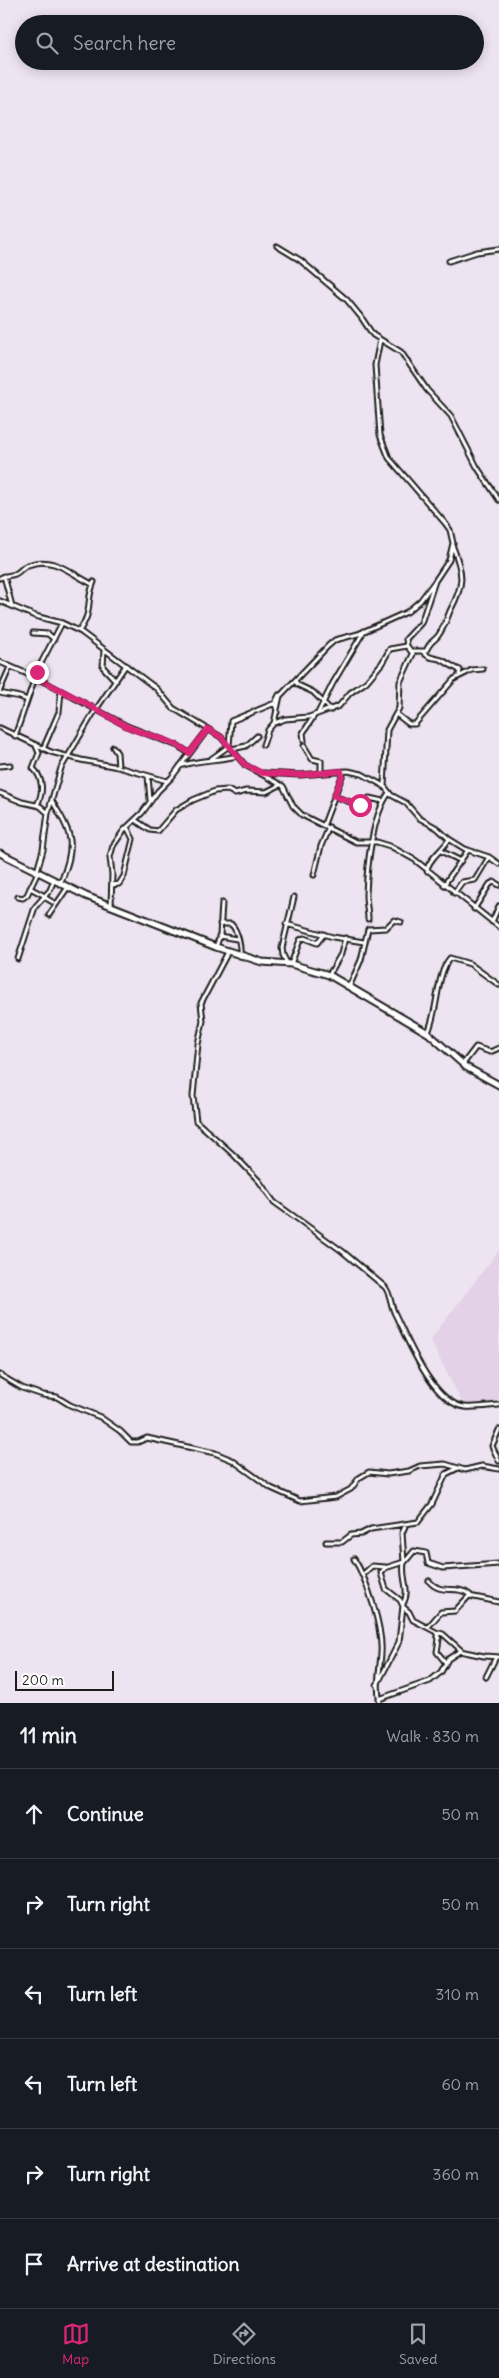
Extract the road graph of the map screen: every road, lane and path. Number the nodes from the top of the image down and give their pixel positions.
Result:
1 (278, 246) dead end
2 (499, 249) edge
3 (450, 261) dead end
4 (380, 340) junction
5 (499, 500) edge
6 (453, 547) junction
7 (2, 577) edge
8 (435, 580) junction
9 (0, 601) edge
10 (12, 606) junction
11 (62, 623) junction
12 (79, 631) junction
13 (364, 631) junction
14 (33, 633) dead end
15 (54, 639) junction
16 (406, 646) junction
17 (104, 650) junction
18 (413, 651) junction
19 (423, 652) junction
20 (0, 662) edge
21 (126, 665) junction
22 (10, 667) junction
23 (483, 669) dead end
24 (459, 675) junction
25 (36, 679) junction
26 (116, 681) junction
27 (295, 681) junction
28 (61, 691) junction
29 (0, 692) edge
30 (282, 693) junction
31 (27, 700) junction
32 (275, 703) junction
33 (324, 703) junction
34 (96, 709) junction
35 (331, 710) junction
36 (277, 714) junction
37 (316, 714) junction
38 (396, 714) junction
39 (274, 723) junction
40 (0, 728) edge
41 (208, 729) junction
42 (15, 736) junction
43 (257, 736) dead end
44 (304, 741) dead end
45 (263, 745) dead end
46 (36, 746) junction
47 (229, 746) junction
48 (304, 746) dead end
49 (113, 747) dead end
50 (43, 749) junction
51 (232, 749) junction
52 (189, 753) junction
53 (237, 756) junction
54 (68, 757) junction
55 (211, 759) junction
56 (0, 766) edge
57 (10, 766) dead end
58 (118, 767) junction
59 (179, 767) junction
60 (321, 772) junction
61 (262, 773) junction
62 (343, 773) junction
63 (148, 776) junction
64 (167, 781) junction
65 (280, 785) junction
66 (384, 786) junction
67 (0, 793) edge
68 (389, 793) junction
69 (334, 796) junction
70 (52, 800) junction
71 (150, 800) junction
72 (383, 801) junction
73 (37, 805) junction
74 (48, 813) junction
75 (135, 820) junction
76 (324, 824) junction
77 (127, 827) junction
78 (329, 827) junction
79 (449, 839) junction
80 (372, 843) junction
81 (468, 850) junction
82 (441, 852) junction
83 (0, 854) edge
84 (489, 857) junction
85 (461, 861) junction
86 (499, 864) edge
87 (38, 871) junction
88 (428, 871) junction
89 (314, 874) dead end
90 (54, 879) junction
91 (60, 882) junction
92 (112, 885) junction
93 (444, 885) junction
94 (499, 885) edge
95 (69, 887) junction
96 (30, 888) junction
97 (454, 893) junction
98 (18, 897) dead end
99 (45, 897) junction
100 (294, 898) dead end
101 (222, 903) dead end
102 (56, 904) junction
103 (111, 906) junction
104 (499, 906) edge
105 (474, 909) junction
106 (49, 915) dead end
107 (368, 919) dead end
108 (401, 922) dead end
109 (492, 922) junction
110 (220, 924) junction
111 (286, 924) junction
112 (499, 927) edge
113 (324, 934) junction
114 (220, 936) junction
115 (344, 938) junction
116 (237, 939) junction
117 (364, 942) junction
118 (216, 947) junction
119 (228, 952) junction
120 (240, 956) junction
121 (18, 959) dead end
122 (289, 964) junction
123 (329, 975) junction
124 (499, 985) edge
125 (348, 987) junction
126 (428, 1033) junction
127 (499, 1048) edge
128 (463, 1064) junction
129 (499, 1085) edge
130 (0, 1375) edge
131 (499, 1405) edge
132 (499, 1430) edge
133 (499, 1461) edge
134 (458, 1468) junction
135 (499, 1469) edge
136 (406, 1524) junction
137 (326, 1542) dead end
138 (354, 1559) dead end
139 (404, 1563) junction
140 (499, 1564) edge
141 (386, 1567) junction
142 (362, 1574) junction
143 (429, 1581) dead end
144 (470, 1596) junction
145 (499, 1602) edge
146 (403, 1606) junction
147 (428, 1627) junction
148 (436, 1632) junction
149 (462, 1651) junction
150 (498, 1657) edge
151 (446, 1663) junction
152 (486, 1677) dead end
153 (377, 1685) junction
154 (380, 1701) edge

1 - 4 street
2 - 3 street
4 - 5 street
4 - 6 street
6 - 8 street
6 - 19 street
7 - 10 street
7 - 12 street
8 - 13 street
8 - 16 street
9 - 10 street
10 - 11 street
11 - 12 street
11 - 15 street
12 - 17 street
13 - 27 street
13 - 33 street
14 - 15 street
15 - 25 street
16 - 18 street
16 - 35 street
17 - 21 street
17 - 26 street
18 - 19 street
18 - 38 street
19 - 24 street
20 - 22 street
21 - 26 street
21 - 41 street
22 - 25 street
22 - 29 street
23 - 24 street
24 - 38 street
25 - 28 street
25 - 31 street
26 - 34 street
27 - 30 street
27 - 33 street
28 - 34 street
28 - 50 street
29 - 31 street
30 - 32 street
30 - 36 street
31 - 42 street
32 - 36 street
32 - 47 street
33 - 35 street
33 - 37 street
34 - 52 street
34 - 54 street
35 - 37 street
36 - 39 street
37 - 39 street
37 - 44 street
38 - 66 street
39 - 45 street
40 - 42 street
41 - 47 street
41 - 52 street
42 - 46 street
43 - 51 street
46 - 50 street
46 - 73 street
47 - 51 street
47 - 55 street
48 - 60 street
49 - 58 street
50 - 54 street
51 - 53 street
52 - 59 street
53 - 55 street
53 - 61 street
54 - 58 street
54 - 70 street
55 - 59 street
56 - 57 street
58 - 63 street
59 - 64 street
60 - 61 street
60 - 62 street
61 - 65 street
62 - 66 street
62 - 69 street
63 - 64 street
63 - 71 street
64 - 71 street
65 - 75 street
65 - 76 street
66 - 68 street
67 - 73 street
68 - 72 street
68 - 79 street
69 - 72 street
69 - 76 street
70 - 74 street
70 - 91 street
71 - 75 street
72 - 80 street
73 - 74 street
74 - 87 street
75 - 77 street
76 - 78 street
77 - 92 street
77 - 92 street
78 - 80 street
78 - 89 street
79 - 81 street
79 - 82 street
80 - 88 street
80 - 107 street
81 - 84 street
81 - 85 street
82 - 85 street
82 - 88 street
83 - 87 street
84 - 86 street
84 - 97 street
85 - 93 street
87 - 90 street
87 - 96 street
88 - 93 street
90 - 91 street
90 - 99 street
91 - 95 street
92 - 103 street
93 - 97 street
94 - 105 street
95 - 102 street
95 - 103 street
96 - 98 street
96 - 99 street
97 - 105 street
99 - 102 street
99 - 121 street
100 - 111 street
101 - 110 street
102 - 106 street
103 - 118 street
104 - 109 street
105 - 109 street
108 - 117 street
109 - 112 street
110 - 114 street
110 - 116 street
111 - 113 street
111 - 122 street
113 - 115 street
113 - 122 street
114 - 116 street
114 - 118 street
115 - 117 street
115 - 123 street
116 - 120 street
117 - 125 street
118 - 119 street
119 - 120 street
119 - 131 street
120 - 122 street
122 - 123 street
123 - 125 street
124 - 126 street
125 - 126 street
126 - 128 street
127 - 128 street
128 - 129 street
130 - 134 street
132 - 133 street
134 - 135 street
134 - 136 street
136 - 137 street
136 - 139 street
138 - 142 street
139 - 140 street
139 - 141 street
139 - 146 street
141 - 142 street
141 - 146 street
142 - 153 street
143 - 144 street
144 - 145 street
144 - 147 street
146 - 147 street
146 - 153 street
147 - 148 street
148 - 149 street
148 - 151 street
149 - 150 street
149 - 151 street
150 - 152 street
151 - 154 street
153 - 154 street

